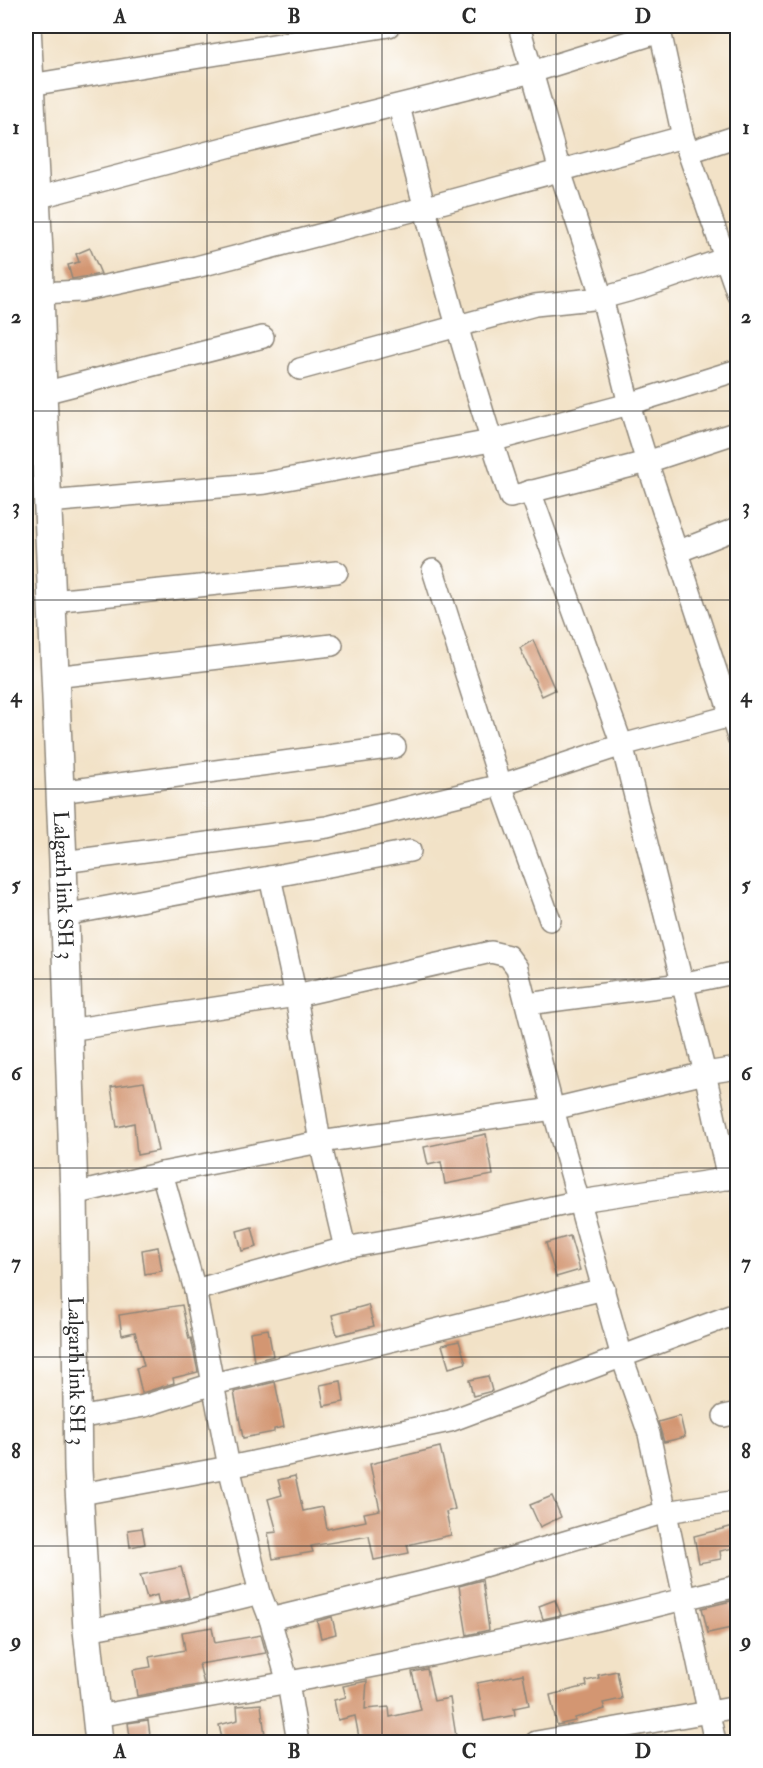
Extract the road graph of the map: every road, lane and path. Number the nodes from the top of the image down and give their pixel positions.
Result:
1 (27, 26) edge
2 (389, 26) edge
3 (519, 26) edge
4 (660, 29) edge
5 (532, 72) junction
6 (30, 85) junction
7 (399, 106) junction
8 (738, 136) edge
9 (686, 145) junction
10 (560, 171) junction
11 (36, 198) junction
12 (423, 208) junction
13 (731, 256) edge
14 (40, 293) junction
15 (738, 295) edge
16 (602, 298) junction
17 (457, 326) junction
18 (263, 337) dead end
19 (300, 369) dead end
20 (738, 370) edge
21 (43, 393) junction
22 (629, 404) junction
23 (738, 432) edge
24 (491, 441) junction
25 (647, 462) junction
26 (530, 491) junction
27 (48, 502) junction
28 (738, 528) edge
29 (677, 552) junction
30 (433, 570) dead end
31 (337, 572) dead end
32 (52, 601) junction
33 (332, 645) dead end
34 (54, 677) junction
35 (734, 715) edge
36 (738, 737) edge
37 (622, 745) junction
38 (395, 747) dead end
39 (501, 785) junction
40 (59, 792) junction
41 (410, 851) dead end
42 (63, 862) junction
43 (270, 877) junction
44 (64, 915) junction
45 (550, 920) dead end
46 (738, 972) edge
47 (681, 984) junction
48 (296, 996) junction
49 (526, 1004) junction
50 (68, 1030) junction
51 (738, 1068) edge
52 (705, 1073) junction
53 (553, 1109) junction
54 (320, 1142) junction
55 (162, 1173) junction
56 (733, 1178) edge
57 (74, 1194) junction
58 (580, 1201) junction
59 (345, 1248) junction
60 (604, 1289) junction
61 (195, 1290) junction
62 (738, 1313) edge
63 (622, 1357) junction
64 (213, 1384) junction
65 (78, 1418) junction
66 (229, 1467) junction
67 (81, 1494) junction
68 (738, 1501) edge
69 (666, 1512) junction
70 (738, 1586) edge
71 (260, 1593) junction
72 (685, 1597) junction
73 (270, 1619) junction
74 (87, 1630) junction
75 (288, 1683) junction
76 (738, 1707) edge
77 (709, 1713) junction
78 (96, 1716) junction
79 (99, 1743) edge
80 (298, 1743) edge
81 (536, 1743) edge
82 (715, 1743) edge

1 - 6 street, Lalgarh link SH 3
2 - 6 street
3 - 5 street
4 - 5 street
4 - 9 street
5 - 7 street
5 - 10 street
6 - 11 street, Lalgarh link SH 3
7 - 11 street
7 - 12 street
8 - 9 street
9 - 10 street
9 - 13 street
10 - 12 street
10 - 16 street
11 - 14 street, Lalgarh link SH 3
12 - 14 street
12 - 17 street
13 - 15 street
13 - 16 street
14 - 21 street, Lalgarh link SH 3
16 - 17 street
16 - 22 street
17 - 19 street
17 - 24 street
18 - 21 street
20 - 22 street
21 - 27 street, Lalgarh link SH 3
22 - 24 street
22 - 25 street
23 - 25 street
24 - 26 street
24 - 27 street
25 - 26 street
25 - 29 street
26 - 37 street
27 - 32 street, Lalgarh link SH 3
28 - 29 street
29 - 35 street
30 - 39 street
31 - 32 street
32 - 34 street, Lalgarh link SH 3
33 - 34 street
34 - 40 street, Lalgarh link SH 3
35 - 36 street
35 - 37 street
37 - 39 street
37 - 47 street
38 - 40 street
39 - 42 street
39 - 45 street
40 - 42 street, Lalgarh link SH 3
41 - 43 street
42 - 44 street, Lalgarh link SH 3
43 - 44 street
43 - 48 street
44 - 50 street, Lalgarh link SH 3
46 - 47 street
47 - 49 street
47 - 52 street
48 - 49 street
48 - 50 street
48 - 54 street
49 - 53 street
50 - 57 street, Lalgarh link SH 3
51 - 52 street
52 - 53 street
52 - 56 street
53 - 54 street
53 - 58 street
54 - 55 street
54 - 59 street
55 - 57 street
55 - 61 street
56 - 58 street
57 - 65 street, Lalgarh link SH 3
58 - 59 street
58 - 60 street
59 - 61 street
60 - 63 street
60 - 64 street
61 - 64 street
62 - 63 street
63 - 66 street
63 - 69 street
64 - 65 street
64 - 66 street
65 - 67 street, Lalgarh link SH 3
66 - 67 street
66 - 71 street
67 - 74 street, Lalgarh link SH 3
68 - 69 street
69 - 72 street
69 - 73 street
70 - 72 street
71 - 73 street
71 - 74 street
72 - 75 street
72 - 77 street
73 - 75 street
74 - 78 street, Lalgarh link SH 3
75 - 78 street
75 - 80 street
76 - 77 street
77 - 81 street
77 - 82 street
78 - 79 street, Lalgarh link SH 3

